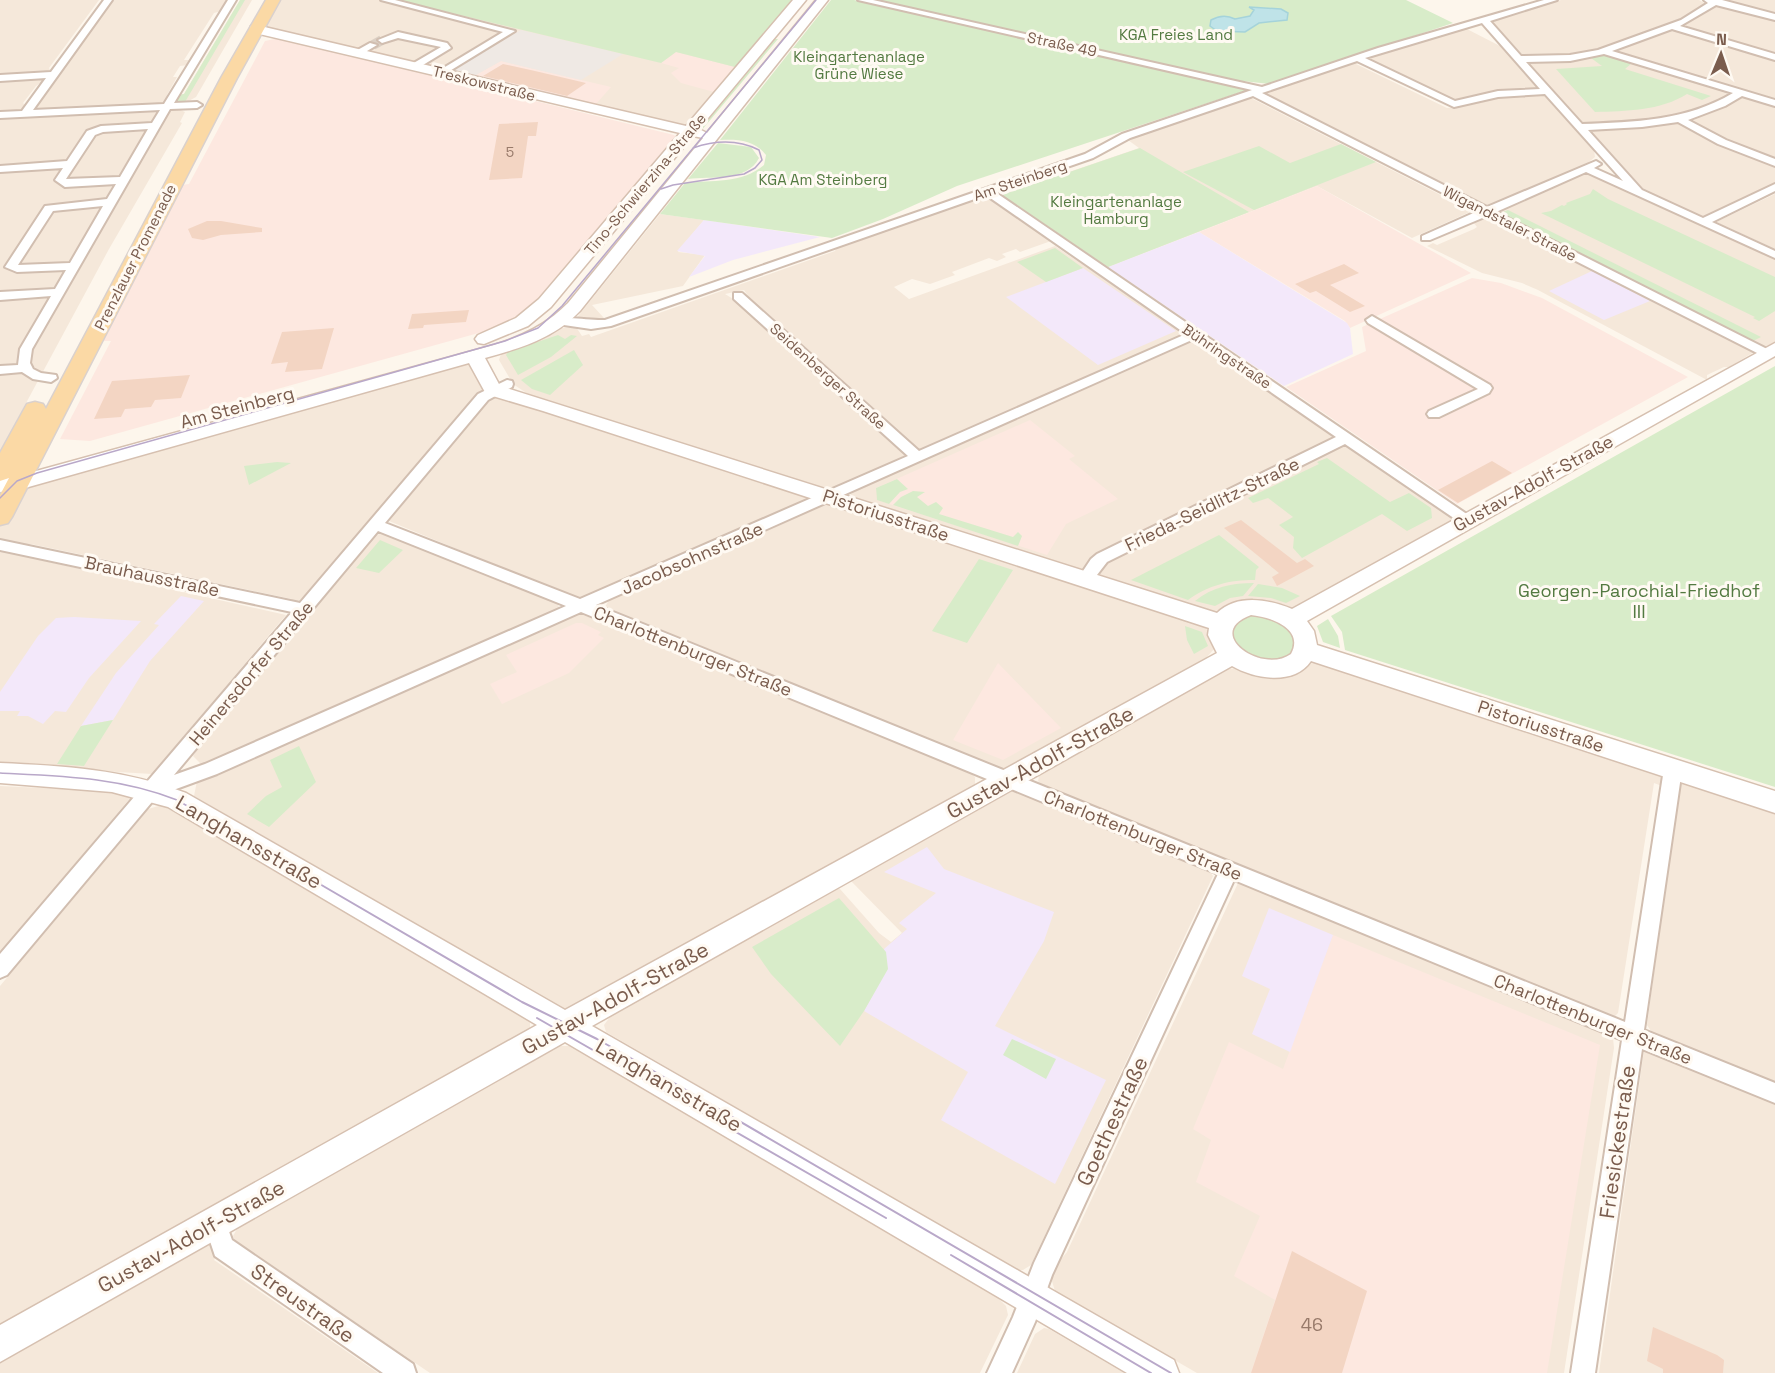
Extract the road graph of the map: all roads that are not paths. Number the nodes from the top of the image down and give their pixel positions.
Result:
1 (108, 0) edge
2 (232, 0) edge
3 (273, 0) edge
4 (385, 0) edge
5 (800, 0) edge
6 (822, 0) edge
7 (861, 0) edge
8 (1553, 0) edge
9 (1713, 1) edge
10 (251, 15) edge
11 (1775, 17) edge
12 (1483, 19) junction
13 (1462, 25) junction
14 (1672, 27) junction
15 (1498, 38) junction
16 (382, 40) tunnel mouth
17 (373, 45) tunnel mouth
18 (228, 50) dead end
19 (1604, 51) junction
20 (359, 52) junction
21 (1775, 57) edge
22 (1357, 58) junction
23 (1517, 59) junction
24 (415, 66) junction
25 (447, 69) dead end
26 (53, 75) junction
27 (0, 78) edge
28 (1546, 91) junction
29 (1258, 92) junction
30 (1740, 93) junction
31 (1775, 104) edge
32 (197, 105) junction
33 (167, 107) junction
34 (25, 114) junction
35 (0, 115) edge
36 (1681, 120) junction
37 (155, 126) junction
38 (1579, 127) junction
39 (688, 132) junction
40 (713, 135) junction
41 (1605, 156) junction
42 (166, 162) dead end
43 (1775, 163) edge
44 (70, 164) junction
45 (1587, 168) junction
46 (0, 169) edge
47 (123, 180) junction
48 (1775, 187) edge
49 (1637, 191) junction
50 (988, 192) junction
51 (111, 202) junction
52 (1488, 212) junction
53 (1704, 222) junction
54 (1426, 238) dead end
55 (1775, 255) edge
56 (75, 266) junction
57 (100, 284) dead end
58 (59, 292) junction
59 (0, 296) edge
60 (738, 297) dead end
61 (91, 315) junction
62 (1372, 320) dead end
63 (561, 321) junction
64 (1196, 334) junction
65 (477, 350) junction
66 (1770, 350) edge
67 (26, 368) junction
68 (0, 370) edge
69 (51, 378) junction
70 (500, 387) junction
71 (1434, 414) dead end
72 (1346, 438) junction
73 (917, 457) junction
74 (9, 478) edge
75 (828, 497) junction
76 (0, 516) edge
77 (1466, 520) junction
78 (376, 525) junction
79 (0, 545) edge
80 (1085, 580) junction
81 (583, 606) junction
82 (304, 609) junction
83 (1292, 619) junction
84 (1221, 623) junction
85 (1306, 650) junction
86 (1232, 655) junction
87 (1673, 769) junction
88 (0, 773) edge
89 (1007, 780) junction
90 (153, 790) junction
91 (1775, 802) edge
92 (1229, 870) junction
93 (0, 969) edge
94 (565, 1025) junction
95 (1632, 1034) junction
96 (1775, 1093) edge
97 (215, 1224) junction
98 (1032, 1298) junction
99 (0, 1344) edge
100 (404, 1373) edge
101 (999, 1373) edge
102 (1161, 1373) edge
103 (1583, 1373) edge

1 - 26 street
2 - 33 street
3 - 10 main road, Prenzlauer Promenade
4 - 25 street
5 - 39 street, Tino-Schwierzina-Straße
6 - 40 street, Tino-Schwierzina-Straße
7 - 29 street, Straße 49
8 - 12 street, Am Steinberg
9 - 11 street
9 - 14 street
10 - 20 street, Treskowstraße
10 - 61 main road, Prenzlauer Promenade
12 - 13 street, Am Steinberg
12 - 15 street
13 - 15 street
13 - 22 street, Am Steinberg
14 - 19 street
14 - 21 street
15 - 23 street
16 - 24 street
17 - 20 street
18 - 32 main road, Prenzlauer Promenade
19 - 23 street
19 - 30 street
20 - 24 street, Treskowstraße
22 - 28 street
22 - 29 street, Am Steinberg
23 - 28 street
24 - 39 street, Treskowstraße
26 - 27 street
26 - 34 street
28 - 38 street
29 - 50 street, Am Steinberg
29 - 52 street, Wigandstaler Straße
30 - 31 street
30 - 36 street
32 - 33 street
32 - 42 main road, Prenzlauer Promenade
33 - 34 street
33 - 37 street
34 - 35 street
36 - 38 street
36 - 43 street
37 - 44 street
37 - 47 street
38 - 41 street
39 - 40 street, Treskowstraße
39 - 65 street, Tino-Schwierzina-Straße
40 - 63 street, Tino-Schwierzina-Straße
41 - 45 street
41 - 49 street
44 - 46 street
44 - 47 street
45 - 49 street
45 - 52 street
47 - 51 street
48 - 53 street
49 - 53 street
50 - 63 street, Am Steinberg
50 - 64 street, Bühringstraße
51 - 56 street
51 - 56 street
52 - 54 street
52 - 66 street, Wigandstaler Straße
53 - 55 street
56 - 58 street
57 - 61 main road, Prenzlauer Promenade
58 - 59 street
58 - 67 street
60 - 73 street, Seidenberger Straße
61 - 69 main road, Prenzlauer Promenade
61 - 74 main road, Prenzlauer Promenade
62 - 71 street
63 - 65 street, Am Steinberg
64 - 72 street, Bühringstraße
64 - 73 street, Jacobsohnstraße
65 - 70 street, Pistoriusstraße
65 - 74 street, Am Steinberg
66 - 77 street, Gustav-Adolf-Straße
67 - 68 street
67 - 69 street
69 - 74 main road, Prenzlauer Promenade
70 - 75 street, Pistoriusstraße
70 - 78 street, Heinersdorfer Straße
72 - 77 street, Bühringstraße
72 - 80 street, Frieda-Seidlitz-Straße
73 - 75 street, Jacobsohnstraße
74 - 76 main road, Prenzlauer Promenade
75 - 80 street, Pistoriusstraße
75 - 81 street, Jacobsohnstraße
77 - 83 street, Gustav-Adolf-Straße
78 - 81 street, Charlottenburger Straße
78 - 82 street, Heinersdorfer Straße
79 - 82 street, Brauhausstraße
80 - 84 street, Pistoriusstraße
81 - 89 street, Charlottenburger Straße
81 - 90 street, Jacobsohnstraße
82 - 90 street, Heinersdorfer Straße
83 - 84 street
83 - 85 street
84 - 86 street
85 - 86 street
85 - 87 street, Pistoriusstraße
86 - 89 street, Gustav-Adolf-Straße
87 - 91 street, Pistoriusstraße
87 - 95 street, Friesickestraße
88 - 90 street, Langhansstraße
89 - 92 street, Charlottenburger Straße
89 - 94 street, Gustav-Adolf-Straße
90 - 93 street, Heinersdorfer Straße
90 - 94 street, Langhansstraße
92 - 95 street, Charlottenburger Straße
92 - 98 street, Goethestraße
94 - 97 street, Gustav-Adolf-Straße
94 - 98 street, Langhansstraße
95 - 96 street, Charlottenburger Straße
95 - 103 street, Friesickestraße
97 - 99 street, Gustav-Adolf-Straße
97 - 100 street, Streustraße
98 - 101 street, Goethestraße
98 - 102 street, Langhansstraße

